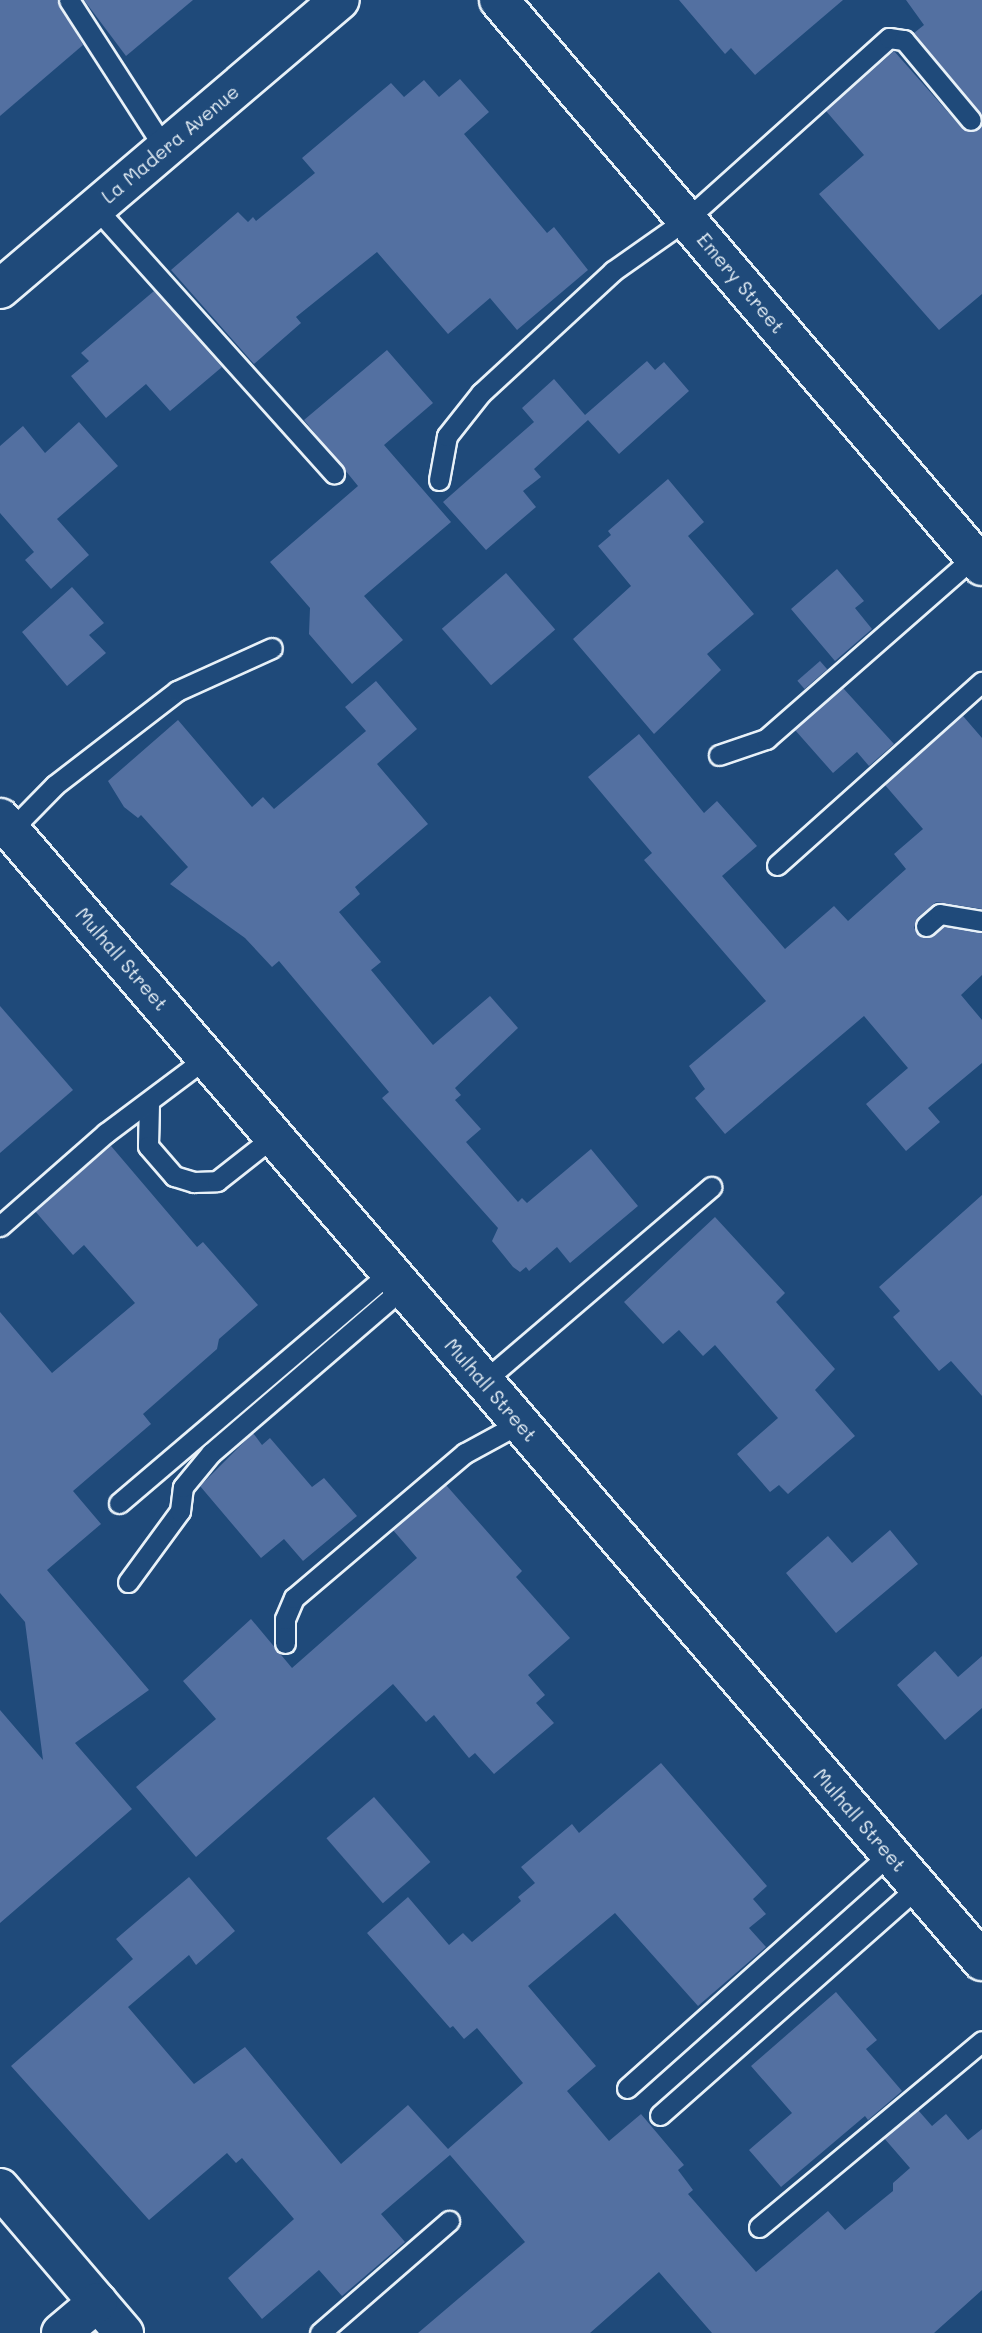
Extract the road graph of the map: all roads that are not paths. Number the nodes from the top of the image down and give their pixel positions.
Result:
1 (69, 0) edge
2 (340, 0) edge
3 (499, 0) edge
4 (971, 120) dead end
5 (165, 149) junction
6 (95, 207) junction
7 (687, 219) junction
8 (0, 289) edge
9 (334, 473) dead end
10 (439, 480) dead end
11 (978, 562) edge
12 (272, 649) dead end
13 (982, 682) edge
14 (719, 755) dead end
15 (5, 824) edge
16 (776, 865) dead end
17 (982, 921) edge
18 (926, 926) dead end
19 (206, 1058) junction
20 (149, 1104) junction
21 (274, 1137) junction
22 (711, 1187) dead end
23 (0, 1226) edge
24 (396, 1280) junction
25 (484, 1381) junction
26 (520, 1423) junction
27 (119, 1503) dead end
28 (128, 1582) dead end
29 (285, 1643) dead end
30 (890, 1854) junction
31 (918, 1887) junction
32 (982, 1961) edge
33 (982, 2041) edge
34 (627, 2088) dead end
35 (660, 2115) dead end
36 (0, 2188) edge
37 (449, 2221) dead end
38 (759, 2227) dead end
39 (98, 2302) junction
40 (61, 2333) edge
41 (124, 2333) edge
42 (320, 2333) edge

1 - 5 lane
2 - 5 street, La Madera Avenue
3 - 7 street, Emery Street
4 - 7 lane
5 - 6 street, La Madera Avenue
6 - 8 street, La Madera Avenue
6 - 9 lane
7 - 10 lane
7 - 11 street, Emery Street
11 - 14 lane
12 - 15 lane
13 - 16 lane
15 - 19 street, Mulhall Street
17 - 18 lane
19 - 20 lane
19 - 21 street, Mulhall Street
20 - 21 lane
20 - 23 lane
21 - 24 street, Mulhall Street
22 - 25 lane
24 - 25 street, Mulhall Street
24 - 27 lane
24 - 28 lane
25 - 26 street, Mulhall Street
26 - 29 lane
26 - 30 street, Mulhall Street
30 - 31 street, Mulhall Street
30 - 34 lane
31 - 32 street, Mulhall Street
31 - 35 lane
33 - 38 lane
36 - 39 street
37 - 42 lane
39 - 40 street
39 - 41 street

